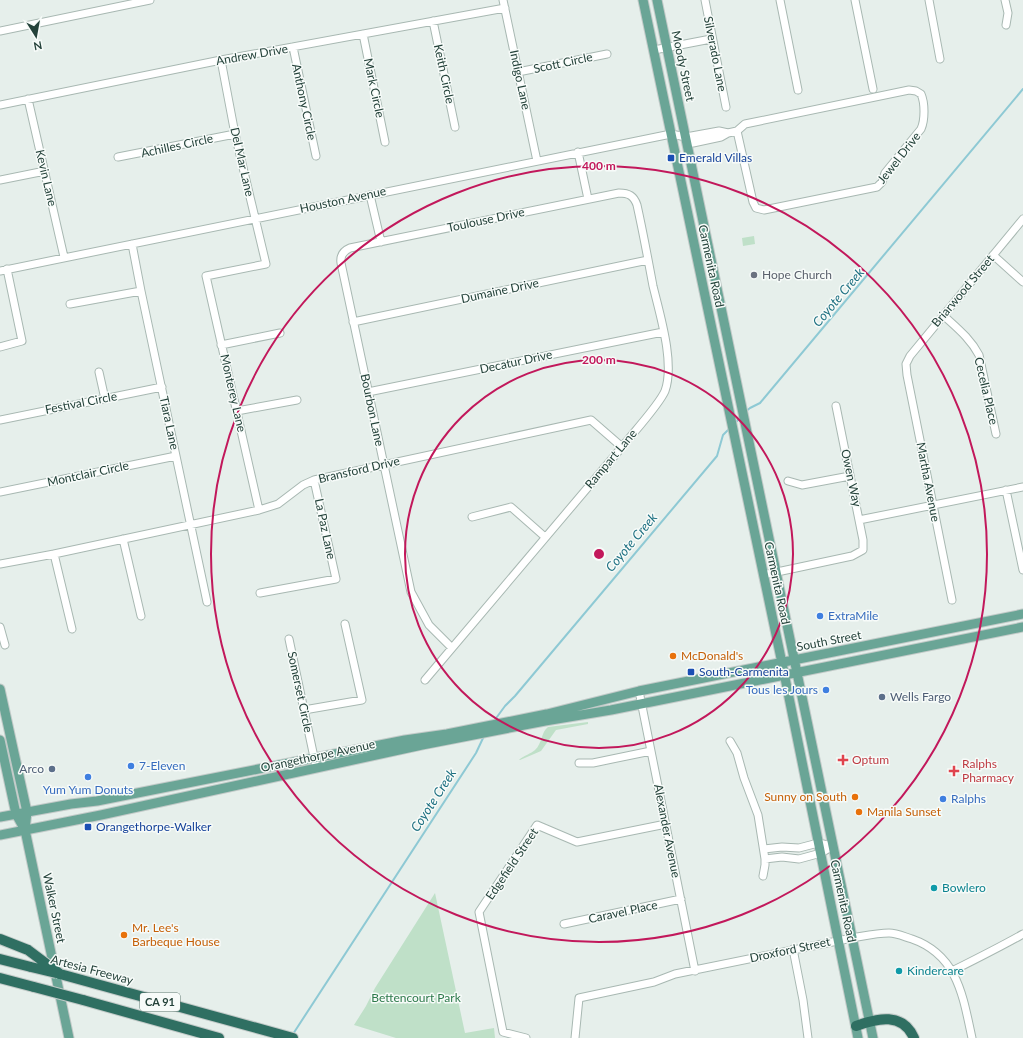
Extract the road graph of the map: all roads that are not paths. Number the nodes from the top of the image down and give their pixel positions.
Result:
1 (150, 0) edge
2 (643, 0) edge
3 (657, 0) edge
4 (780, 0) edge
5 (855, 0) edge
6 (929, 0) edge
7 (1005, 0) edge
8 (705, 1) edge
9 (505, 2) edge
10 (433, 21) junction
11 (1006, 25) dead end
12 (0, 31) edge
13 (363, 34) junction
14 (712, 39) junction
15 (293, 47) junction
16 (667, 48) junction
17 (654, 50) junction
18 (607, 54) dead end
19 (940, 59) dead end
20 (221, 60) junction
21 (518, 72) junction
22 (873, 89) dead end
23 (798, 90) dead end
24 (28, 99) junction
25 (0, 105) edge
26 (726, 107) dead end
27 (455, 127) dead end
28 (737, 131) junction
29 (235, 134) junction
30 (671, 134) junction
31 (686, 137) junction
32 (386, 142) dead end
33 (578, 152) junction
34 (316, 156) dead end
35 (118, 157) dead end
36 (537, 161) junction
37 (45, 171) junction
38 (0, 180) edge
39 (370, 195) junction
40 (631, 195) joint
41 (588, 199) junction
42 (256, 218) junction
43 (1023, 219) edge
44 (381, 242) junction
45 (132, 244) junction
46 (343, 253) joint
47 (993, 255) junction
48 (64, 257) junction
49 (648, 260) junction
50 (4, 270) edge
51 (206, 276) joint
52 (1023, 282) edge
53 (141, 291) junction
54 (70, 304) dead end
55 (943, 315) junction
56 (353, 322) junction
57 (663, 332) junction
58 (280, 333) dead end
59 (221, 344) junction
60 (0, 347) edge
61 (906, 364) joint
62 (99, 372) dead end
63 (162, 387) junction
64 (368, 392) junction
65 (105, 399) junction
66 (296, 400) dead end
67 (836, 406) dead end
68 (237, 411) junction
69 (0, 420) edge
70 (996, 434) dead end
71 (622, 446) junction
72 (176, 456) junction
73 (384, 464) junction
74 (850, 476) junction
75 (314, 480) junction
76 (788, 481) dead end
77 (1023, 487) edge
78 (1006, 490) junction
79 (0, 492) edge
80 (933, 505) junction
81 (259, 510) junction
82 (472, 517) dead end
83 (859, 520) junction
84 (190, 525) junction
85 (545, 537) junction
86 (123, 539) junction
87 (54, 554) junction
88 (0, 564) edge
89 (1023, 570) edge
90 (776, 572) junction
91 (763, 575) junction
92 (260, 593) dead end
93 (952, 600) dead end
94 (207, 602) dead end
95 (1023, 614) edge
96 (141, 616) dead end
97 (345, 624) dead end
98 (0, 627) edge
99 (1023, 627) edge
100 (72, 629) dead end
101 (289, 639) dead end
102 (5, 645) dead end
103 (452, 648) junction
104 (795, 660) junction
105 (782, 663) junction
106 (797, 673) junction
107 (784, 676) junction
108 (425, 680) dead end
109 (0, 689) edge
110 (639, 691) junction
111 (1, 700) edge
112 (642, 704) junction
113 (304, 710) junction
114 (0, 720) edge
115 (445, 738) junction
116 (0, 740) edge
117 (730, 741) dead end
118 (12, 744) junction
119 (651, 751) junction
120 (314, 758) junction
121 (579, 763) dead end
122 (316, 769) junction
123 (27, 812) junction
124 (16, 814) junction
125 (0, 817) edge
126 (666, 824) junction
127 (25, 830) junction
128 (0, 835) edge
129 (818, 843) junction
130 (833, 846) junction
131 (764, 849) junction
132 (821, 853) junction
133 (765, 859) junction
134 (763, 876) dead end
135 (681, 899) junction
136 (564, 924) dead end
137 (1023, 934) edge
138 (852, 938) junction
139 (0, 939) edge
140 (838, 940) junction
141 (793, 949) junction
142 (0, 959) edge
143 (695, 970) junction
144 (952, 971) junction
145 (60, 974) junction
146 (0, 978) edge
147 (870, 1021) junction
148 (856, 1026) junction
149 (68, 1038) edge
150 (219, 1038) edge
151 (293, 1038) edge
152 (526, 1038) edge
153 (575, 1038) edge
154 (808, 1038) edge
155 (858, 1038) edge
156 (873, 1038) edge
157 (914, 1038) edge
158 (972, 1038) edge

1 - 12 street
2 - 17 main road
3 - 16 main road, Moody Street
4 - 23 street
5 - 22 street
6 - 19 street
7 - 11 street
8 - 14 street, Silverado Lane
9 - 10 street, Andrew Drive
9 - 21 street, Indigo Lane
10 - 13 street, Andrew Drive
10 - 27 street, Keith Circle
13 - 15 street, Andrew Drive
13 - 32 street, Mark Circle
14 - 16 street
14 - 26 street, Silverado Lane
15 - 20 street, Andrew Drive
15 - 34 street, Anthony Circle
16 - 17 street
16 - 31 main road, Moody Street
17 - 30 main road
18 - 21 street, Scott Circle
20 - 24 street, Andrew Drive
20 - 29 street, Del Mar Lane
21 - 36 street, Indigo Lane
24 - 25 street, Andrew Drive
24 - 37 street, Kevin Lane
28 - 28 street, Jewel Drive
28 - 31 street, Jewel Drive
29 - 35 street, Achilles Circle
29 - 42 street, Del Mar Lane
30 - 31 street, Houston Avenue
30 - 33 street, Houston Avenue
30 - 91 main road, Carmenita Road
31 - 90 main road, Carmenita Road
33 - 36 street, Houston Avenue
33 - 41 street
36 - 39 street, Houston Avenue
37 - 38 street
37 - 48 street, Kevin Lane
39 - 42 street, Houston Avenue
39 - 44 street
40 - 41 street, Toulouse Drive
40 - 49 street, Rampart Lane
41 - 44 street, Toulouse Drive
42 - 45 street, Houston Avenue
42 - 51 street, Del Mar Lane
43 - 47 street, Briarwood Street
44 - 46 street, Toulouse Drive
45 - 48 street, Houston Avenue
45 - 53 street, Tiara Lane
46 - 56 street, Bourbon Lane
47 - 52 street
47 - 55 street, Briarwood Street
48 - 50 street, Houston Avenue
49 - 56 street, Dumaine Drive
49 - 57 street, Rampart Lane
50 - 60 street
51 - 59 street, Monterey Lane
53 - 54 street
53 - 63 street, Tiara Lane
55 - 61 street, Briarwood Street
55 - 70 street, Cecelia Place
56 - 64 street, Bourbon Lane
57 - 64 street, Decatur Drive
57 - 71 street, Rampart Lane
58 - 59 street
59 - 68 street, Monterey Lane
61 - 80 street, Martha Avenue
62 - 65 street
63 - 65 street, Festival Circle
63 - 72 street, Tiara Lane
64 - 73 street, Bourbon Lane
65 - 69 street, Festival Circle
66 - 68 street
67 - 74 street, Owen Way
68 - 81 street, Monterey Lane
71 - 73 street, Bransford Drive
71 - 85 street, Rampart Lane
72 - 79 street, Montclair Circle
72 - 84 street, Tiara Lane
73 - 75 street, Bransford Drive
73 - 103 street, Bourbon Lane
74 - 76 street
74 - 83 street, Owen Way
75 - 81 street, Bransford Drive
75 - 92 street, La Paz Lane
77 - 78 street
78 - 80 street
78 - 89 street
80 - 83 street
80 - 93 street, Martha Avenue
81 - 84 street, Bransford Drive
82 - 85 street
83 - 90 street, Owen Way
84 - 86 street, Bransford Drive
84 - 94 street, Tiara Lane
85 - 103 street, Rampart Lane
86 - 87 street, Bransford Drive
86 - 96 street
87 - 88 street, Bransford Drive
87 - 100 street
90 - 91 street
90 - 104 main road, Carmenita Road
91 - 105 main road, Carmenita Road
95 - 104 main road, South Street
97 - 113 street
98 - 102 street
99 - 106 main road, South Street
101 - 113 street, Somerset Circle
103 - 108 street, Rampart Lane
104 - 105 main road, South Street
104 - 106 main road, Carmenita Road
105 - 107 main road, Carmenita Road
105 - 110 main road, South Street
106 - 107 main road, South Street
106 - 130 main road, Carmenita Road
107 - 112 main road, South Street
107 - 129 main road, Carmenita Road
109 - 111 main road, Walker Street
110 - 112 street, Alexander Avenue
110 - 115 main road, Orangethorpe Avenue
111 - 118 main road, Walker Street
112 - 115 main road, Orangethorpe Avenue
112 - 119 street, Alexander Avenue
113 - 120 street, Somerset Circle
114 - 118 main road
115 - 120 main road, Orangethorpe Avenue
115 - 122 main road, Orangethorpe Avenue
116 - 124 main road, Walker Street
117 - 131 street
118 - 123 main road, Walker Street
119 - 121 street
119 - 126 street, Alexander Avenue
120 - 122 street, Somerset Circle
120 - 123 main road, Orangethorpe Avenue
122 - 127 main road, Orangethorpe Avenue
123 - 124 main road, Orangethorpe Avenue
123 - 127 main road, Walker Street
124 - 125 main road, Orangethorpe Avenue
124 - 127 main road, Walker Street
126 - 135 street, Alexander Avenue
126 - 152 street, Edgefield Street
127 - 128 main road, Orangethorpe Avenue
127 - 149 main road, Walker Street
129 - 130 street
129 - 131 street
129 - 132 main road, Carmenita Road
130 - 132 street
130 - 138 main road, Carmenita Road
131 - 133 street
132 - 133 street
132 - 140 main road, Carmenita Road
133 - 134 street
135 - 136 street, Caravel Place
135 - 143 street, Alexander Avenue
137 - 144 street
138 - 140 street, Droxford Street
138 - 144 street, Droxford Street
138 - 147 main road, Carmenita Road
139 - 145 highway, bridge
140 - 141 street, Droxford Street
140 - 148 main road, Carmenita Road
141 - 143 street, Droxford Street
141 - 154 street
142 - 145 highway, Artesia Freeway / CA 91, bridge
143 - 153 street, Droxford Street
144 - 158 street, Droxford Street
145 - 151 highway, Artesia Freeway / CA 91
146 - 150 highway, CA 91, bridge
147 - 148 highway
147 - 156 main road, Carmenita Road
147 - 157 highway
148 - 155 main road, Carmenita Road

